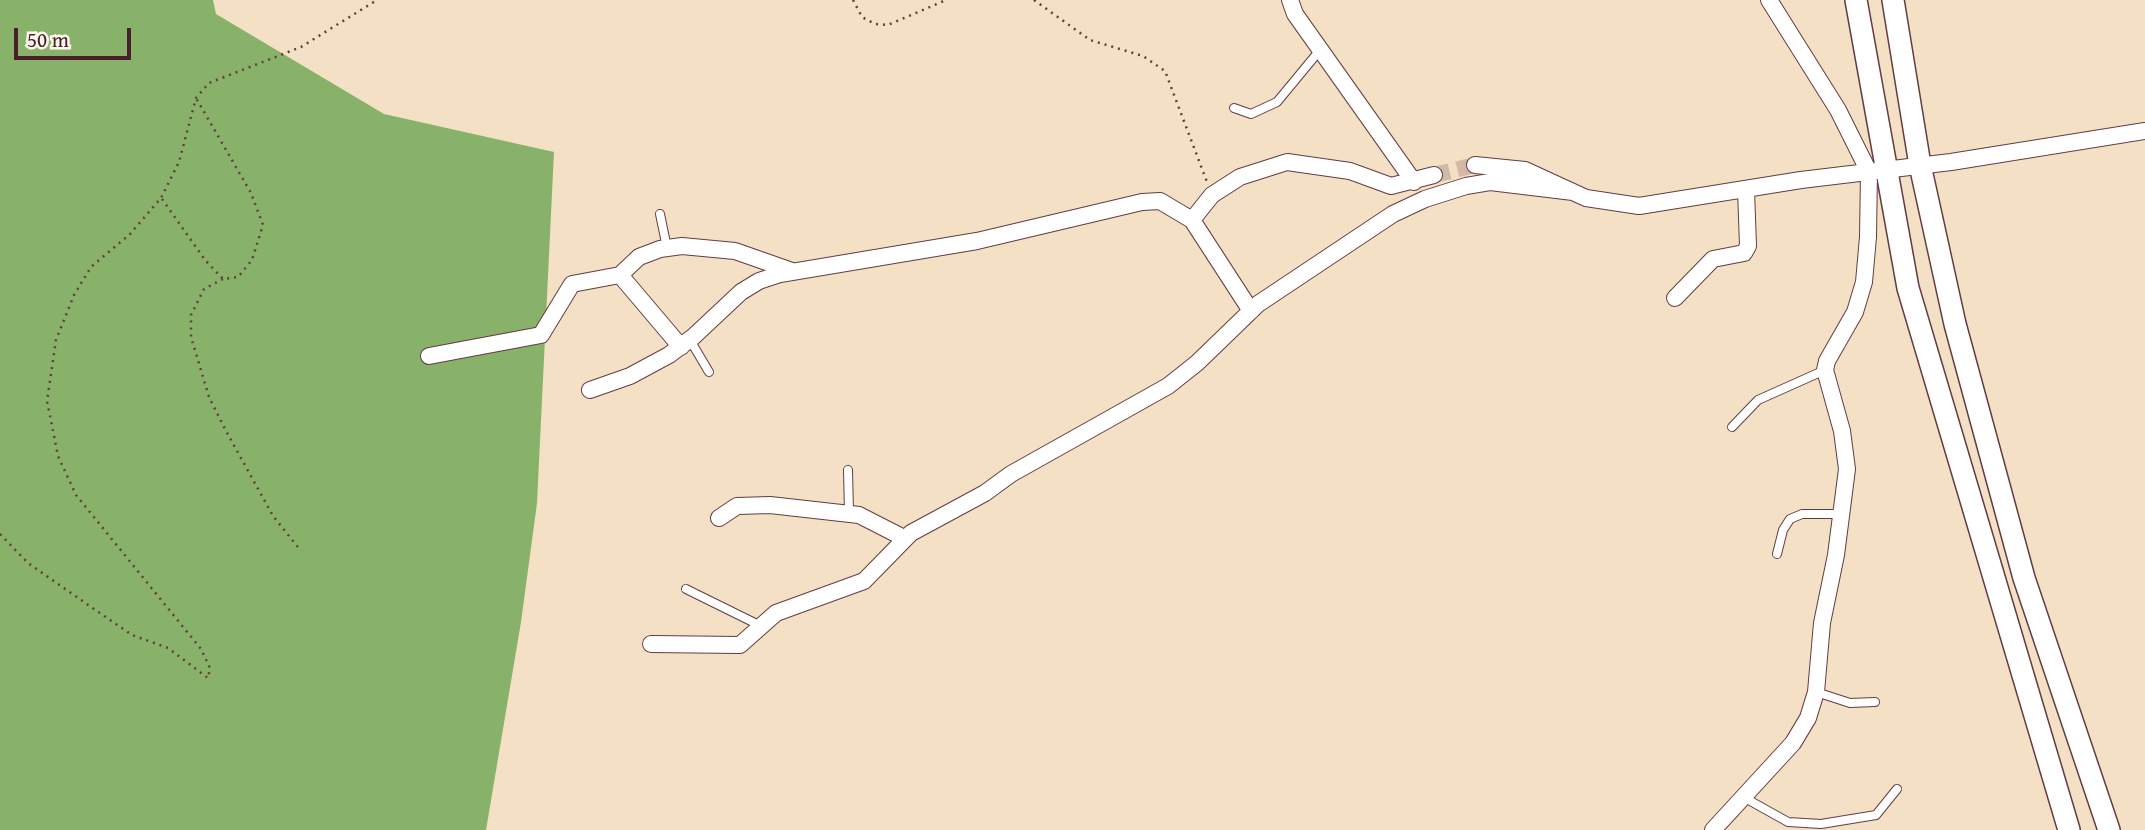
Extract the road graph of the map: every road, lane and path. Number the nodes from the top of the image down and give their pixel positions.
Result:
1 (377, 0) edge
2 (853, 0) edge
3 (946, 0) edge
4 (1034, 0) edge
5 (1290, 0) edge
6 (1769, 0) edge
7 (1856, 0) edge
8 (1893, 0) edge
9 (1320, 50) junction
10 (196, 98) junction
11 (1234, 108) dead end
12 (2145, 131) edge
13 (1475, 165) tunnel mouth
14 (1920, 165) junction
15 (1878, 170) junction
16 (1434, 175) tunnel mouth
17 (1414, 182) junction
18 (1746, 189) junction
19 (1573, 192) junction
20 (1212, 195) junction
21 (161, 198) junction
22 (660, 214) dead end
23 (1192, 220) junction
24 (667, 248) junction
25 (794, 272) junction
26 (620, 275) junction
27 (223, 279) junction
28 (1675, 298) dead end
29 (1251, 311) junction
30 (685, 343) junction
31 (429, 356) dead end
32 (1825, 370) junction
33 (709, 372) dead end
34 (590, 390) dead end
35 (1732, 427) dead end
36 (848, 470) dead end
37 (849, 513) junction
38 (1842, 514) junction
39 (719, 518) dead end
40 (0, 534) edge
41 (904, 538) junction
42 (301, 551) dead end
43 (1777, 554) dead end
44 (686, 589) dead end
45 (761, 626) junction
46 (651, 645) dead end
47 (1816, 692) junction
48 (1875, 702) dead end
49 (1897, 789) dead end
50 (2095, 789) junction
51 (1745, 798) junction
52 (2060, 801) junction
53 (1713, 830) edge
54 (2069, 830) edge
55 (2109, 830) edge

1 - 10 path
2 - 3 path
4 - 20 path
5 - 9 street
6 - 15 street
7 - 15 main road
8 - 14 main road
9 - 11 lane
9 - 17 street
10 - 21 path
10 - 27 path
12 - 14 street
13 - 19 street
14 - 15 street
14 - 50 main road
15 - 18 street
15 - 32 street
15 - 52 main road
16 - 17 street
17 - 20 street
18 - 19 street
18 - 28 street
19 - 29 street
20 - 23 street
21 - 27 path
21 - 40 path
22 - 24 lane
23 - 25 street
23 - 29 street
24 - 25 street
24 - 26 street
25 - 30 street
26 - 30 street
26 - 31 street
27 - 42 path
29 - 41 street
30 - 33 lane
30 - 34 street
32 - 35 lane
32 - 38 street
36 - 37 lane
37 - 39 street
37 - 41 street
38 - 43 lane
38 - 47 street
41 - 45 street
44 - 45 lane
45 - 46 street
47 - 48 lane
47 - 51 street
49 - 51 lane
50 - 52 main road
50 - 55 main road
51 - 53 street
52 - 54 main road

